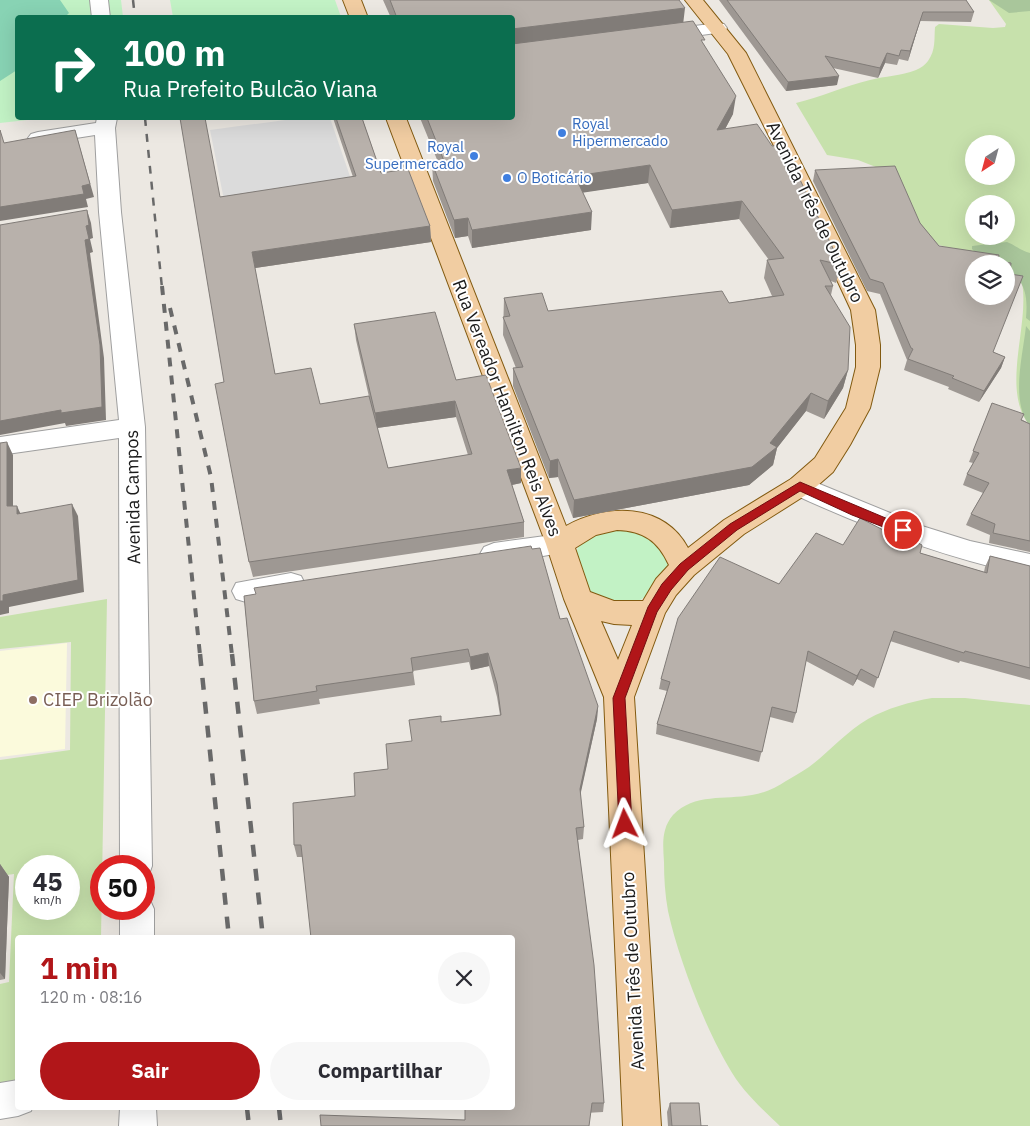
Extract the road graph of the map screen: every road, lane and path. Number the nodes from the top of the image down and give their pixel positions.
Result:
1 (99, 0) edge
2 (352, 0) edge
3 (694, 0) edge
4 (101, 15) edge
5 (358, 15) edge
6 (718, 28) junction
7 (649, 36) edge
8 (397, 120) edge
9 (106, 123) edge
10 (30, 139) edge
11 (132, 427) junction
12 (0, 446) edge
13 (800, 486) junction
14 (560, 544) junction
15 (471, 557) edge
16 (1030, 566) edge
17 (684, 567) junction
18 (315, 581) edge
19 (246, 591) dead end
20 (578, 599) junction
21 (652, 610) junction
22 (619, 698) junction
23 (136, 855) edge
24 (137, 920) edge
25 (137, 935) edge
26 (15, 1098) edge
27 (0, 1101) edge
28 (138, 1110) edge
29 (138, 1126) edge
30 (642, 1126) edge

1 - 4 street
2 - 5 main road
3 - 6 main road, Avenida Três de Outubro
6 - 7 street
6 - 13 main road, Avenida Três de Outubro
8 - 14 main road, Rua Vereador Hamilton Reis Alves
9 - 10 street
9 - 11 street, Avenida Campos
11 - 12 street
11 - 23 street, Avenida Campos
13 - 16 street
13 - 17 main road, Avenida Três de Outubro
14 - 15 street
14 - 17 main road
14 - 20 main road, Rua Vereador Hamilton Reis Alves
17 - 21 main road, Avenida Três de Outubro
18 - 19 street
20 - 21 main road
20 - 22 main road, Rua Vereador Hamilton Reis Alves
21 - 22 main road, Avenida Três de Outubro
22 - 30 main road, Avenida Três de Outubro
24 - 25 street
26 - 27 street
28 - 29 street

